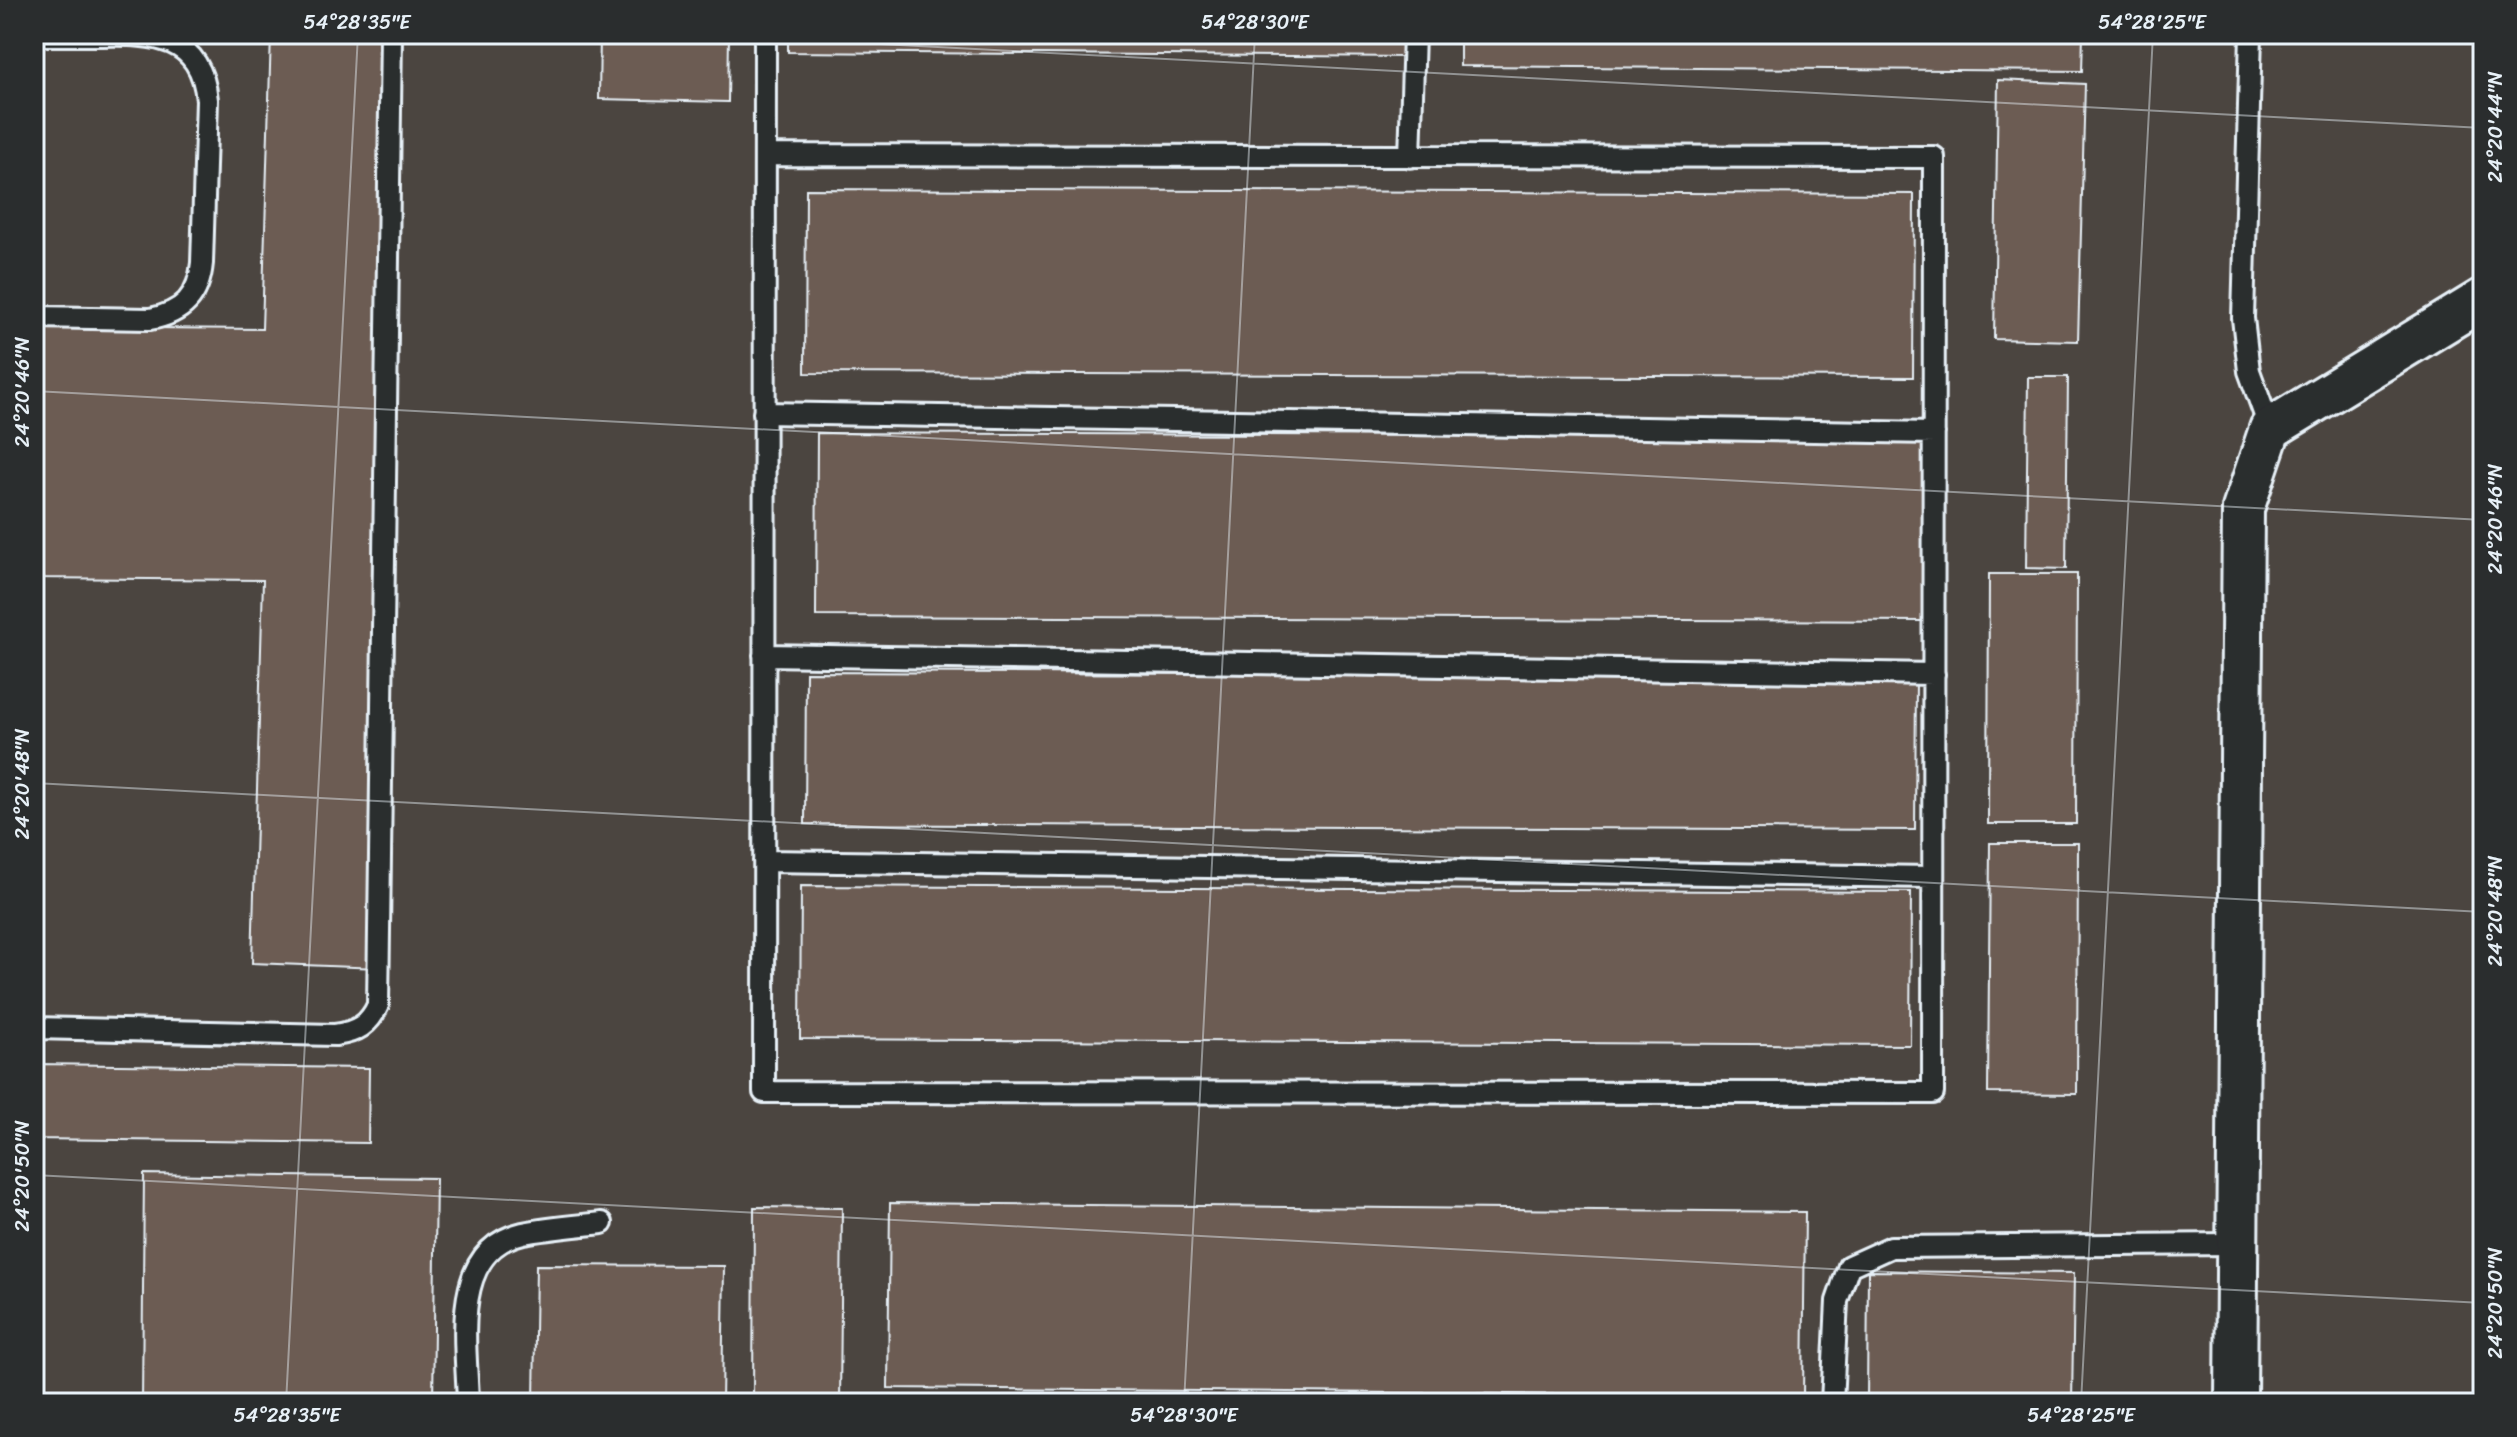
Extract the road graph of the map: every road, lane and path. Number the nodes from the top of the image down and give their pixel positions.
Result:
1 (391, 34) edge
2 (765, 34) edge
3 (1414, 34) edge
4 (2251, 34) edge
5 (34, 35) edge
6 (765, 155) junction
7 (1410, 157) junction
8 (2483, 299) edge
9 (34, 317) edge
10 (764, 413) junction
11 (2270, 429) junction
12 (1934, 433) junction
13 (764, 655) junction
14 (1934, 674) junction
15 (764, 861) junction
16 (1933, 877) junction
17 (34, 1028) edge
18 (602, 1223) dead end
19 (2235, 1244) junction
20 (468, 1403) edge
21 (1832, 1403) edge
22 (2236, 1403) edge

1 - 17 lane
2 - 6 lane
3 - 7 lane
4 - 11 lane
5 - 9 lane
6 - 7 lane
6 - 10 lane
7 - 12 lane
8 - 11 street
10 - 12 lane
10 - 13 lane
11 - 19 street
12 - 14 lane
13 - 14 lane
13 - 15 lane
14 - 16 lane
15 - 16 lane
15 - 16 lane
18 - 20 lane
19 - 21 lane
19 - 22 street

